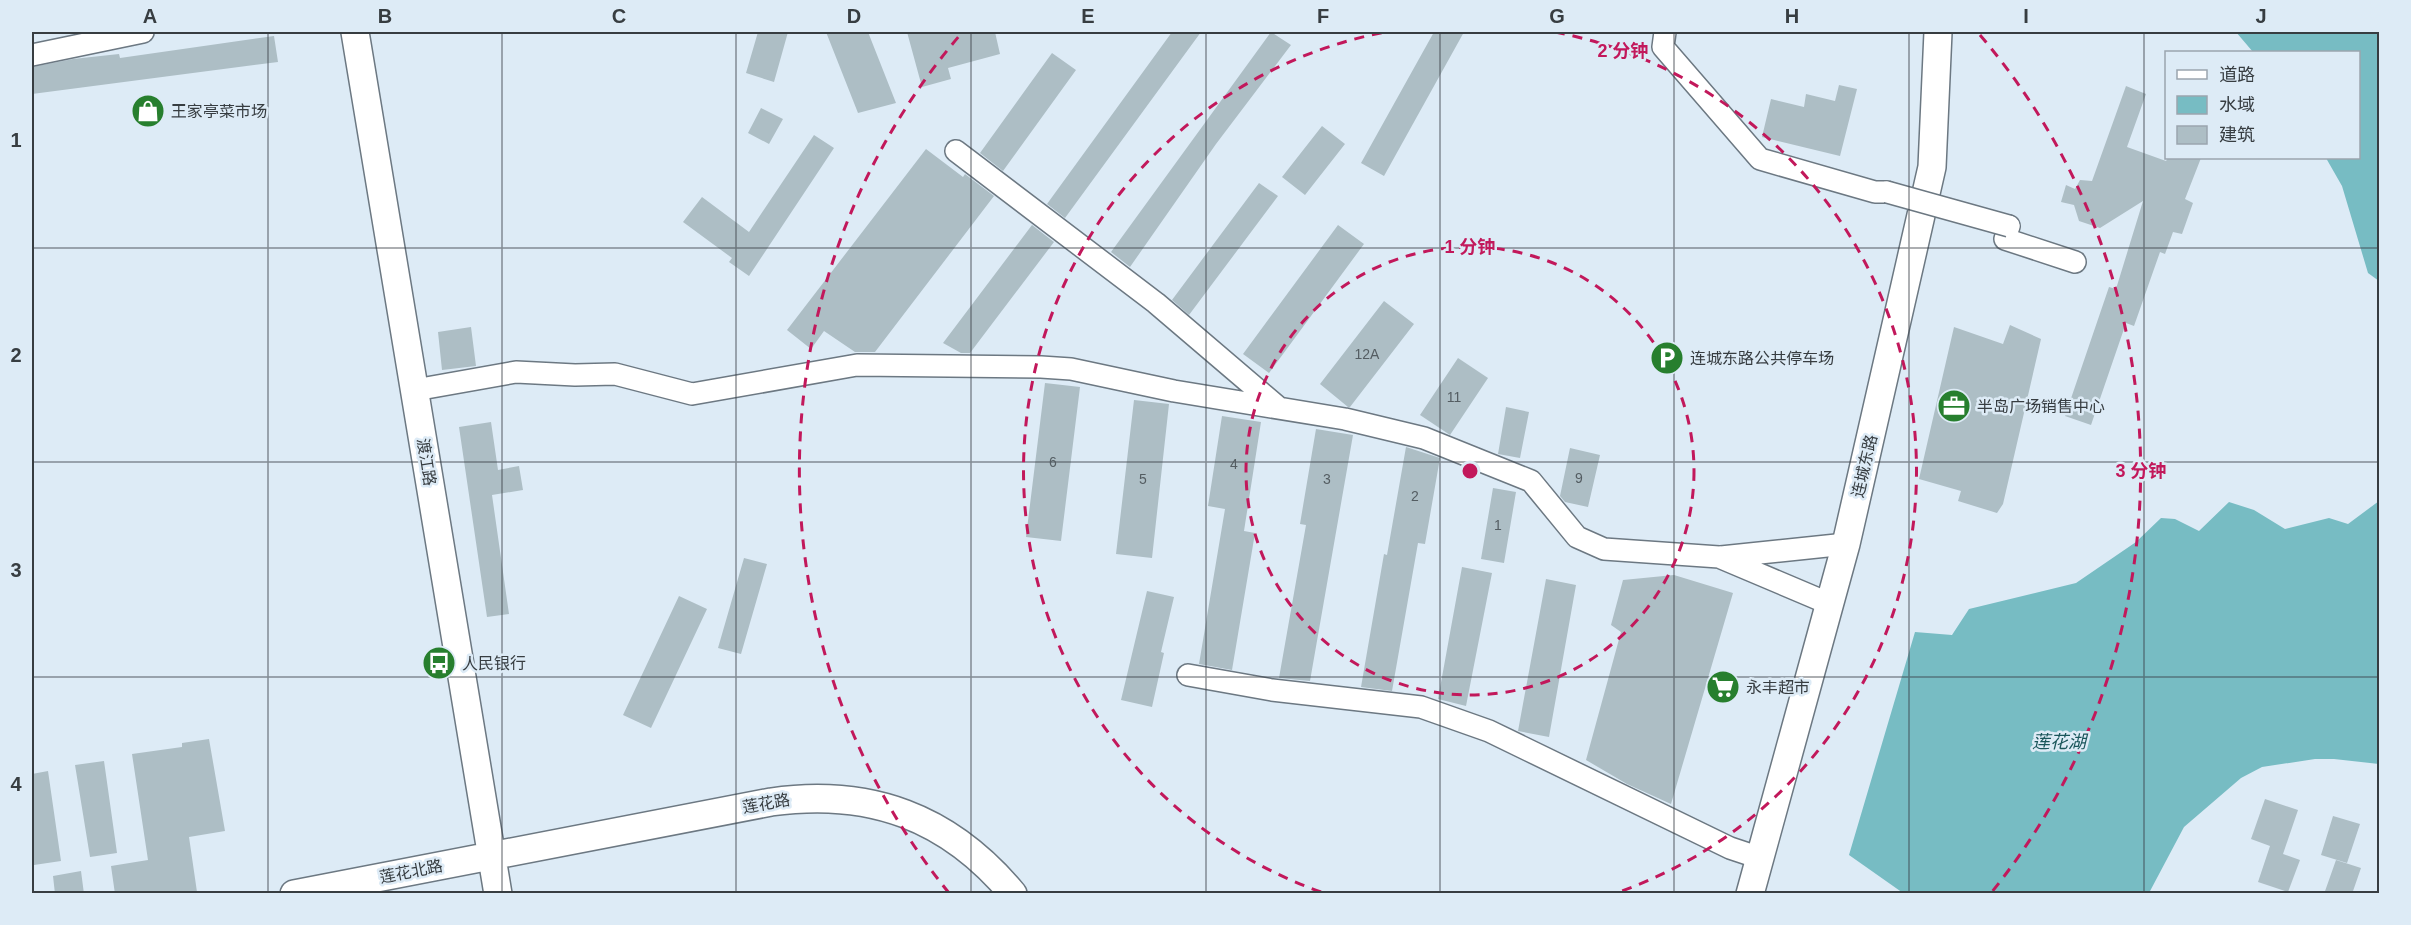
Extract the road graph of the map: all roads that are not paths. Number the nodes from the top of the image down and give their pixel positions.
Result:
1 (143, 32) edge
2 (355, 32) edge
3 (1665, 32) edge
4 (1938, 32) edge
5 (32, 55) edge
6 (956, 151) dead end
7 (2075, 262) dead end
8 (415, 390) junction
9 (1279, 408) junction
10 (1846, 544) junction
11 (1719, 557) junction
12 (1830, 604) junction
13 (1188, 675) dead end
14 (492, 855) junction
15 (1760, 858) junction
16 (294, 894) edge
17 (498, 894) edge
18 (1013, 894) edge
19 (1749, 894) edge

1 - 5 lane
2 - 8 main road, 渡江路
3 - 7 lane, bridge
4 - 10 main road, 连城东路
6 - 9 lane
8 - 9 lane
8 - 14 main road, 渡江路
9 - 11 lane
10 - 11 lane
10 - 12 main road, 连城东路
11 - 12 lane
12 - 15 main road, 连城东路
13 - 15 lane
14 - 16 main road, 莲花北路
14 - 17 main road, 渡江路
14 - 18 main road, 莲花路
15 - 19 main road, 连城东路

